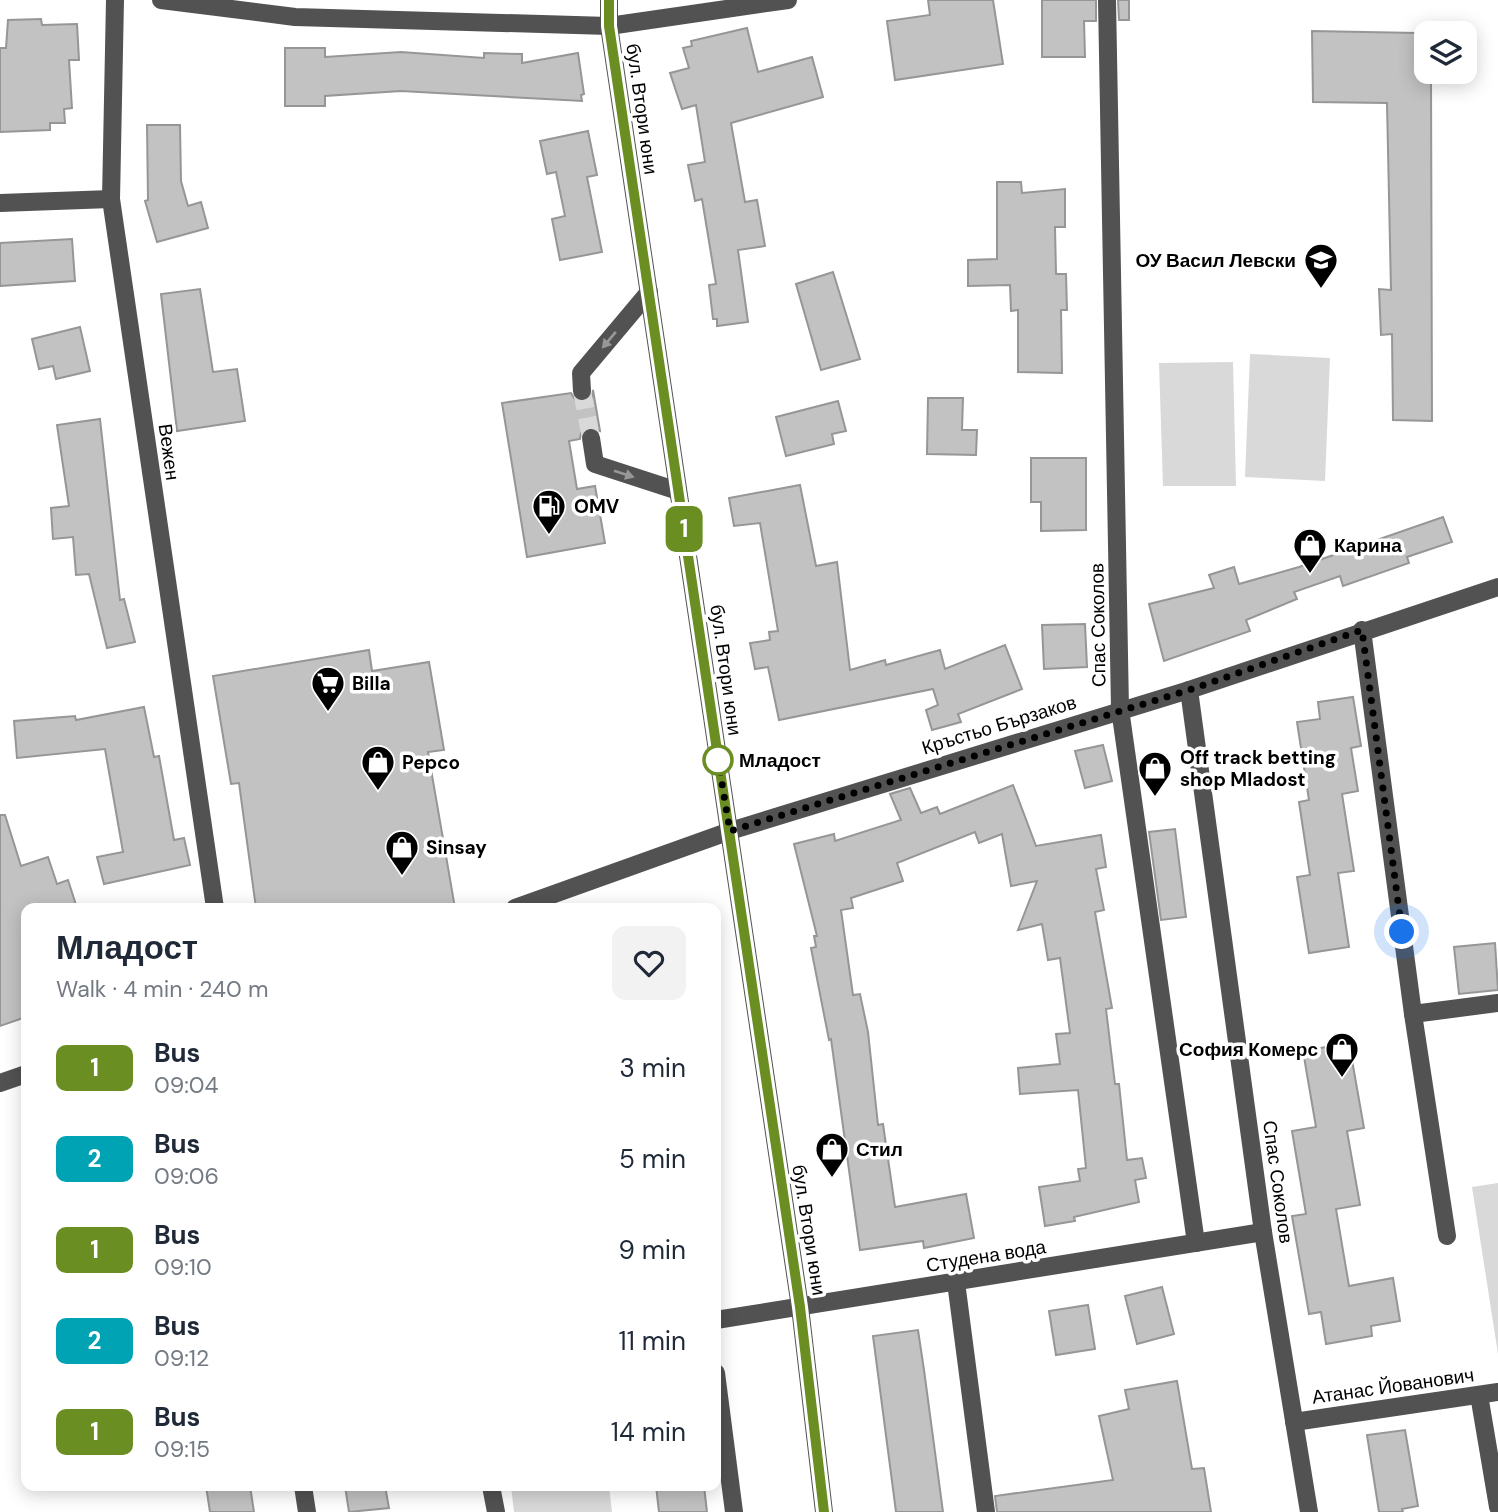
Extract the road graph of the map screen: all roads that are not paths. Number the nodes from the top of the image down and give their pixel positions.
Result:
1 (116, 0) edge
2 (161, 0) edge
3 (609, 0) edge
4 (788, 0) edge
5 (1107, 0) edge
6 (294, 8) edge
7 (609, 26) junction
8 (111, 199) junction
9 (0, 203) edge
10 (649, 292) junction
11 (582, 391) tunnel mouth
12 (591, 438) tunnel mouth
13 (678, 491) junction
14 (1498, 587) edge
15 (1362, 630) junction
16 (1189, 690) junction
17 (1120, 709) junction
18 (730, 831) junction
19 (214, 903) edge
20 (529, 903) edge
21 (1498, 1003) edge
22 (1413, 1014) junction
23 (21, 1076) edge
24 (0, 1083) edge
25 (1263, 1232) junction
26 (1447, 1236) dead end
27 (1196, 1243) junction
28 (956, 1282) junction
29 (800, 1307) junction
30 (721, 1319) edge
31 (1498, 1392) edge
32 (1479, 1395) junction
33 (721, 1412) edge
34 (1294, 1422) junction
35 (304, 1491) edge
36 (492, 1491) edge
37 (1498, 1507) edge
38 (307, 1512) edge
39 (496, 1512) edge
40 (734, 1512) edge
41 (824, 1512) edge
42 (986, 1512) edge
43 (1309, 1512) edge

1 - 8 street, Вежен
2 - 6 street
3 - 7 street, бул. Втори юни
4 - 7 street
5 - 17 street, Спас Соколов
6 - 7 street
7 - 10 street, бул. Втори юни
8 - 9 street
8 - 19 street, Вежен
10 -> 11 street
10 - 13 street, бул. Втори юни
12 -> 13 street
13 - 18 street, бул. Втори юни
14 - 15 street, Кръстьо Бързаков
15 - 16 street, Кръстьо Бързаков
15 - 22 street
16 - 17 street, Кръстьо Бързаков
16 - 25 street, Спас Соколов
17 - 18 street, Кръстьо Бързаков
17 - 27 street, Спас Соколов
18 - 20 street, Кръстьо Бързаков
18 - 29 street, бул. Втори юни
21 - 22 street
22 - 26 street
23 - 24 street
25 - 27 street, Студена вода
25 - 34 street, Спас Соколов
27 - 28 street, Студена вода
28 - 29 street, Студена вода
28 - 42 street
29 - 30 street, Студена вода
29 - 41 street, бул. Втори юни
31 - 32 street, Атанас Йованович
32 - 34 street, Атанас Йованович
32 - 37 street
33 - 40 street
34 - 43 street, Спас Соколов
35 - 38 street
36 - 39 street

